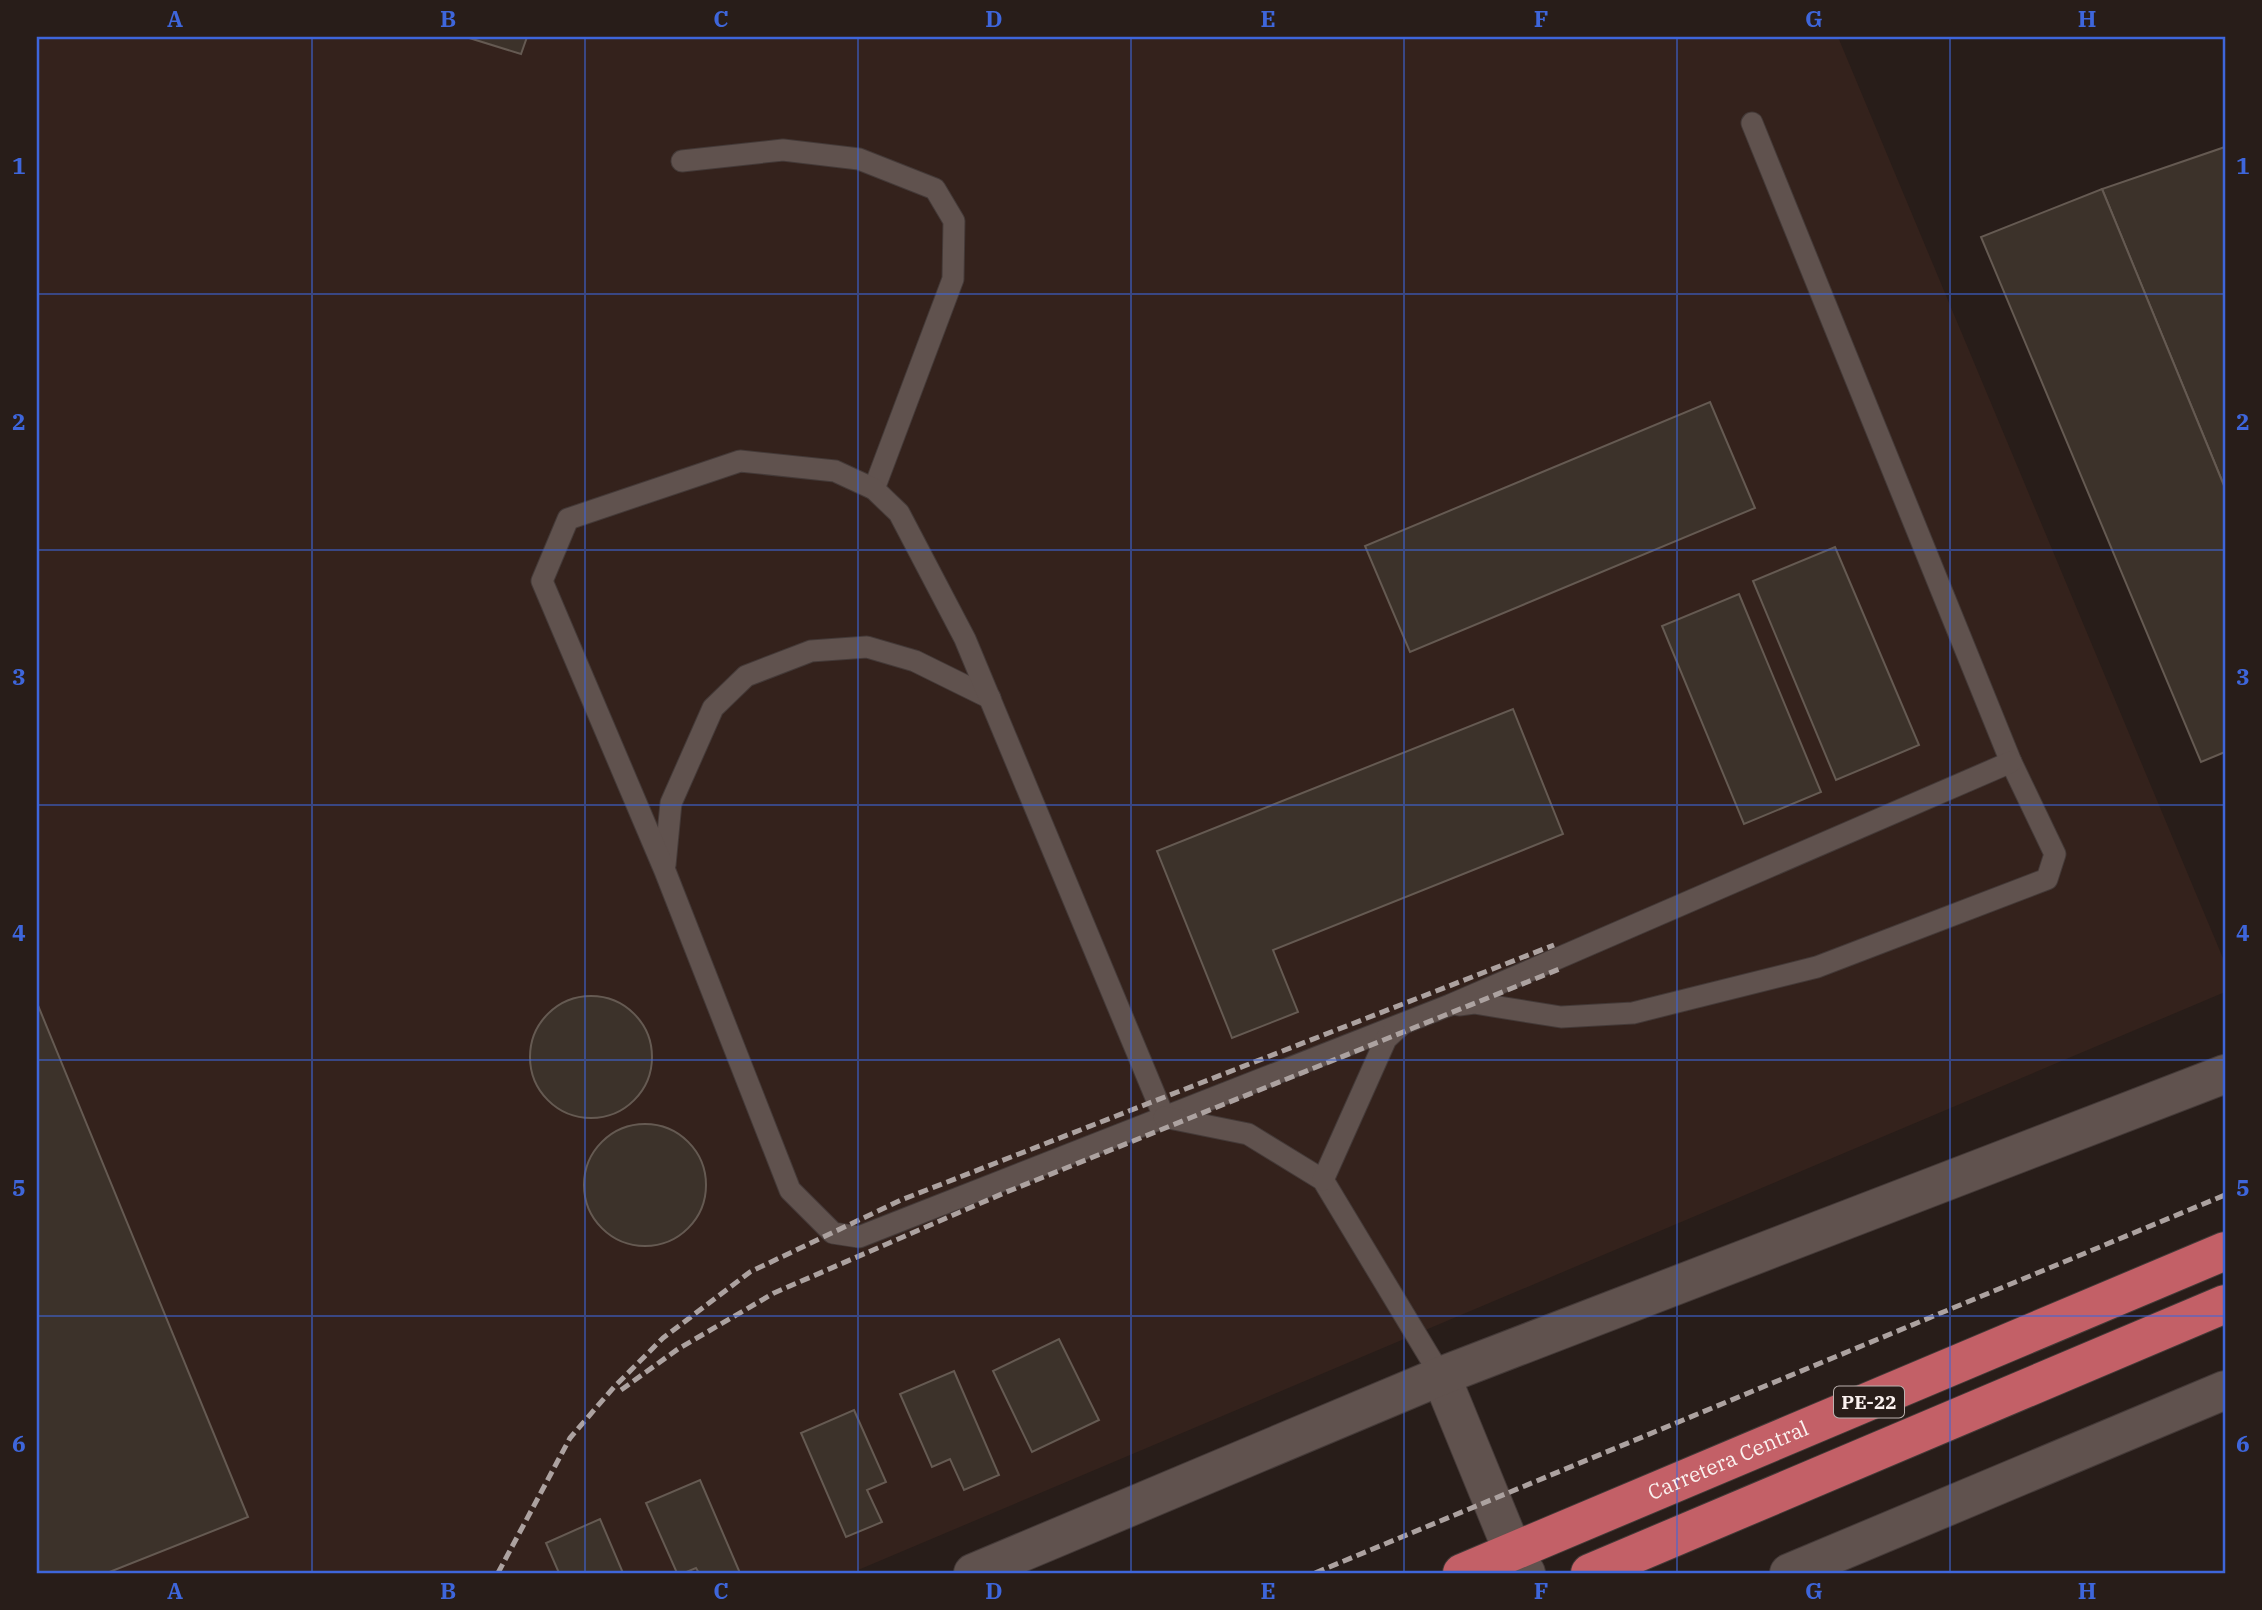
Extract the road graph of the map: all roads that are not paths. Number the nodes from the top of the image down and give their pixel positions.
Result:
1 (1752, 123) dead end
2 (682, 161) dead end
3 (874, 489) junction
4 (990, 698) junction
5 (2011, 762) junction
6 (665, 871) junction
7 (1450, 1005) junction
8 (1402, 1024) junction
9 (2225, 1073) edge
10 (1164, 1117) junction
11 (1324, 1180) junction
12 (2225, 1251) edge
13 (2225, 1304) edge
14 (1441, 1376) junction
15 (2225, 1390) edge
16 (1520, 1563) edge
17 (973, 1573) edge
18 (1462, 1573) edge
19 (1590, 1573) edge
20 (1789, 1573) edge

1 - 5 lane
2 - 3 lane
3 - 4 lane
3 - 6 lane
4 - 6 lane
4 - 10 lane
5 - 7 lane
5 - 7 lane
6 - 10 lane
7 - 8 lane
8 - 10 lane
8 - 11 lane
9 - 14 street
10 - 11 lane
11 - 14 lane
12 - 16 highway, Carretera Central / PE-22
13 - 19 highway, PE-22
14 - 16 street
14 - 17 street
15 - 20 street
16 - 18 highway, Carretera Central / PE-22

